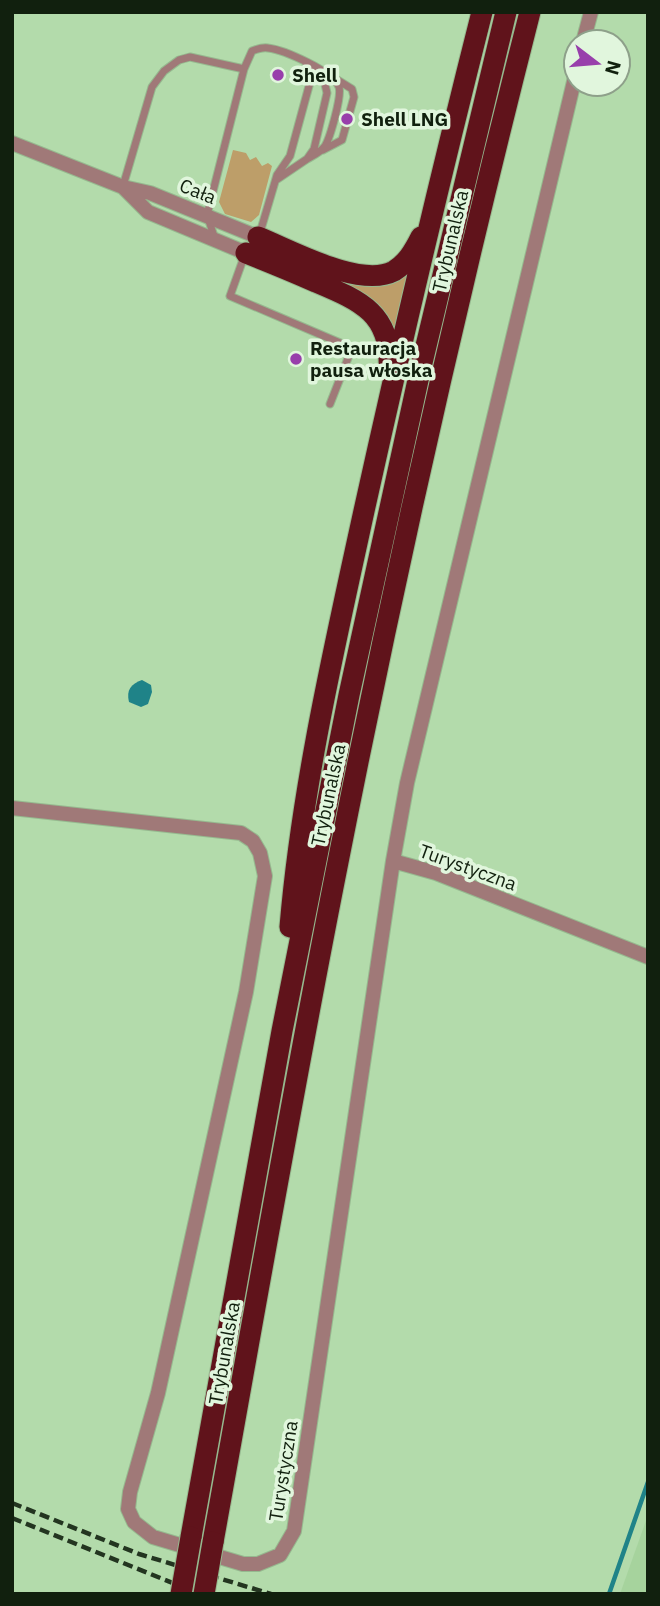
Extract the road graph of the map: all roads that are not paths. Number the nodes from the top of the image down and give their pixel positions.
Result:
1 (482, 12) edge
2 (506, 12) edge
3 (530, 12) edge
4 (306, 63) junction
5 (244, 69) junction
6 (327, 73) junction
7 (570, 98) edge
8 (12, 143) edge
9 (320, 151) junction
10 (307, 159) junction
11 (275, 180) junction
12 (123, 187) junction
13 (207, 215) junction
14 (432, 217) junction
15 (215, 240) junction
16 (252, 245) junction
17 (390, 396) junction
18 (330, 404) dead end
19 (12, 808) edge
20 (393, 861) junction
21 (648, 957) edge
22 (282, 1031) junction
23 (181, 1594) edge
24 (204, 1594) edge

1 - 14 highway
2 - 22 highway, Trybunalska
3 - 24 highway, Trybunalska, bridge
4 - 5 lane
4 - 6 lane
4 - 10 lane
4 - 11 lane
5 - 12 lane
5 - 13 lane
6 - 9 lane
6 - 9 lane
7 - 20 street
8 - 12 street, Cała
9 - 10 lane
10 - 11 lane
11 - 16 lane
12 - 13 street, Cała
12 - 15 street, Cała
13 - 15 lane
13 - 16 street, Cała
14 - 16 highway
14 - 17 highway
15 - 16 street, Cała
16 - 17 highway
16 - 18 lane
17 - 22 highway
19 - 20 street, Turystyczna
20 - 21 street, Turystyczna
22 - 23 highway, Trybunalska, bridge

